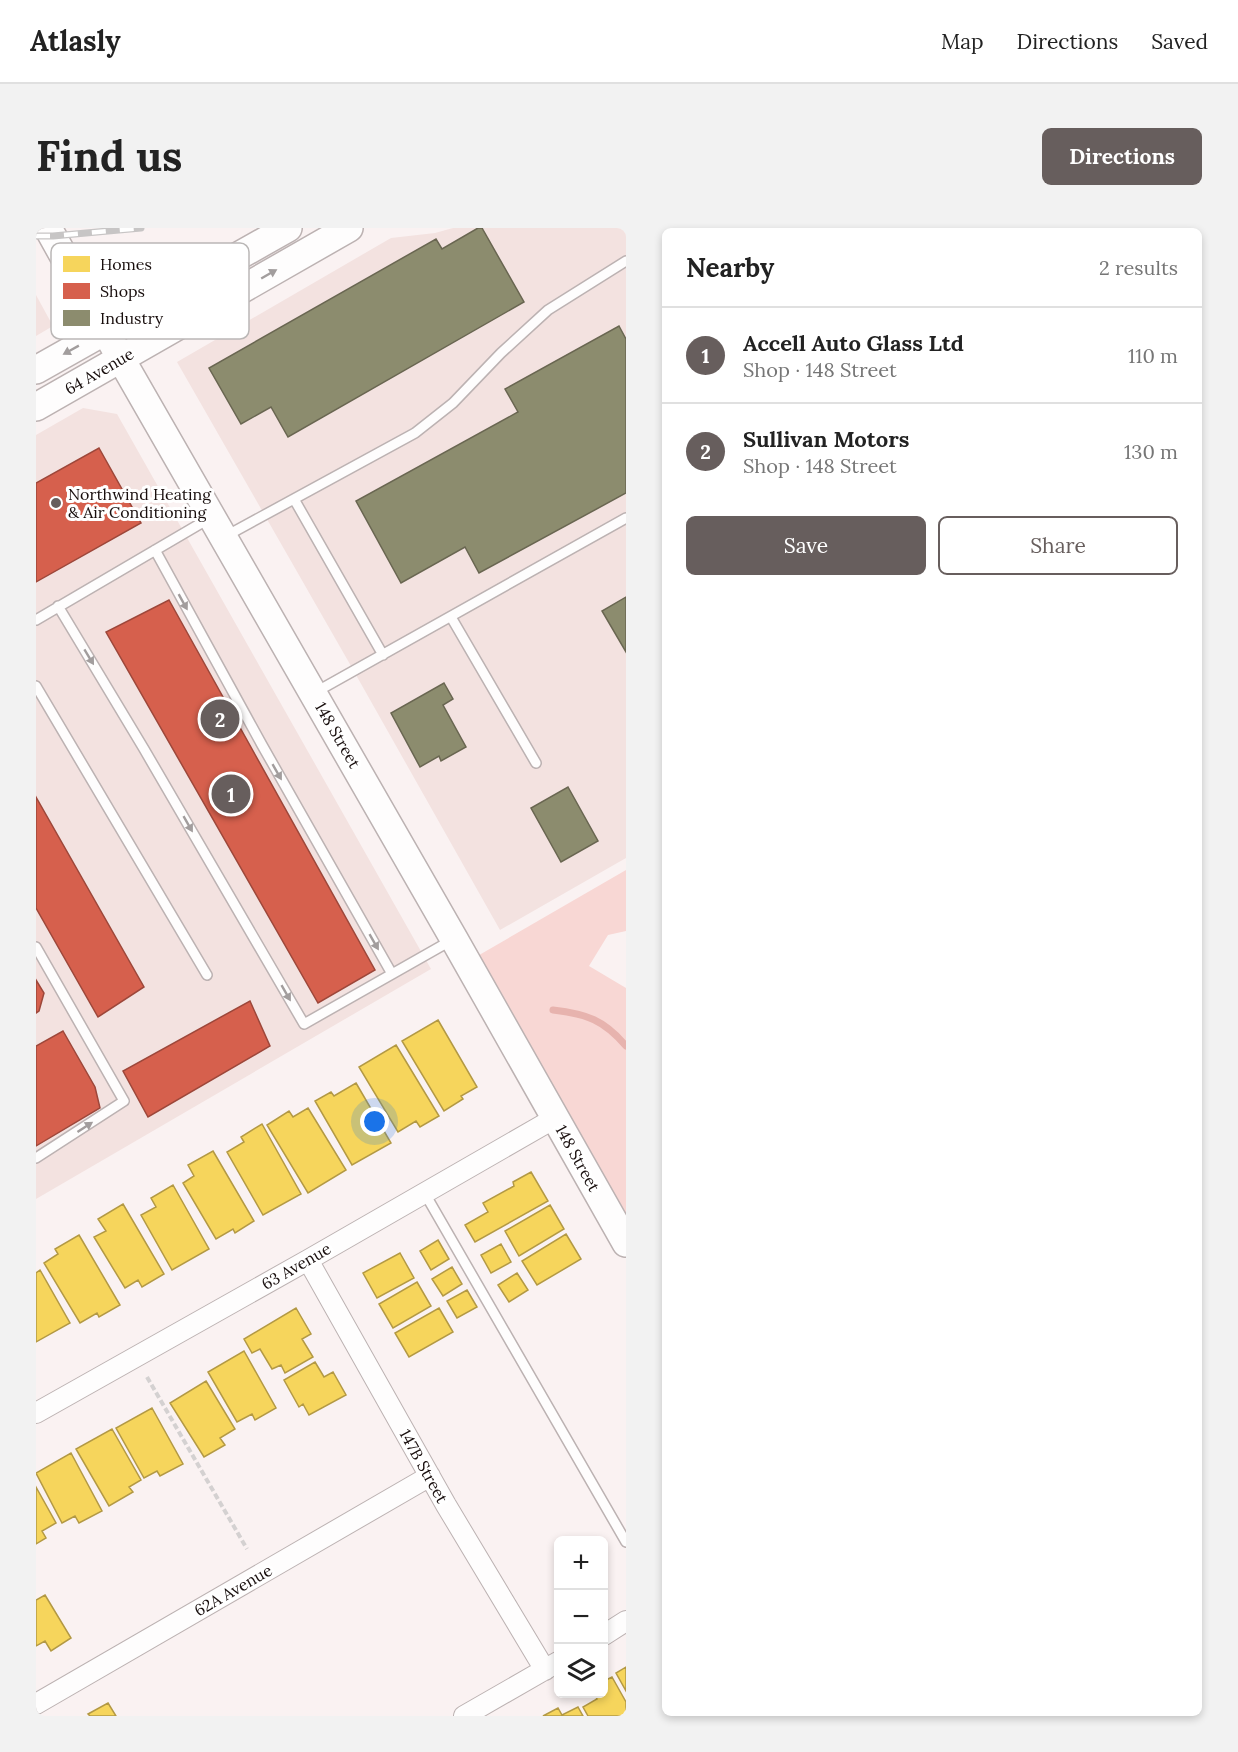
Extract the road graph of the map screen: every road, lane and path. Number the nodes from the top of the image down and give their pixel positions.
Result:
1 (48, 228) edge
2 (288, 228) edge
3 (349, 228) edge
4 (56, 243) edge
5 (249, 250) edge
6 (626, 261) edge
7 (249, 285) edge
8 (89, 339) edge
9 (110, 339) edge
10 (154, 339) edge
11 (121, 358) junction
12 (36, 369) edge
13 (36, 407) edge
14 (294, 499) junction
15 (626, 518) edge
16 (218, 527) junction
17 (155, 550) junction
18 (58, 606) junction
19 (451, 617) junction
20 (36, 620) edge
21 (383, 655) junction
22 (36, 686) edge
23 (314, 694) junction
24 (536, 763) dead end
25 (454, 939) junction
26 (36, 947) edge
27 (392, 974) junction
28 (207, 975) dead end
29 (555, 1118) junction
30 (36, 1158) edge
31 (424, 1192) junction
32 (626, 1244) edge
33 (308, 1260) junction
34 (147, 1377) dead end
35 (36, 1413) edge
36 (430, 1476) junction
37 (626, 1542) edge
38 (247, 1549) dead end
39 (626, 1621) edge
40 (608, 1632) edge
41 (552, 1666) edge
42 (36, 1704) edge
43 (464, 1716) edge

1 - 4 main road, 148 Street
2 - 5 main road, 64 Avenue
7 -> 3 main road, 64 Avenue
6 - 14 lane
8 -> 12 main road, 64 Avenue
9 - 11 main road, 148 Street
11 -> 10 main road, 64 Avenue
11 - 13 main road, 64 Avenue
11 - 16 main road, 148 Street
14 - 16 lane
14 - 21 lane
15 - 19 lane
16 - 17 lane
16 - 23 main road, 148 Street
17 - 18 lane
17 -> 27 lane
18 - 20 lane
18 -> 27 lane
19 - 21 lane
19 - 24 lane
21 - 23 lane
22 - 28 lane
23 - 25 main road, 148 Street
25 - 27 lane
25 - 29 main road, 148 Street
30 -> 26 lane
29 - 31 street, 63 Avenue
29 - 32 main road, 148 Street
31 - 33 street, 63 Avenue
31 - 37 lane
33 - 35 street, 63 Avenue
33 - 36 street, 147B Street
34 - 38 path
36 - 41 street, 147B Street
36 - 42 street, 62A Avenue
39 - 40 street
41 - 43 street

